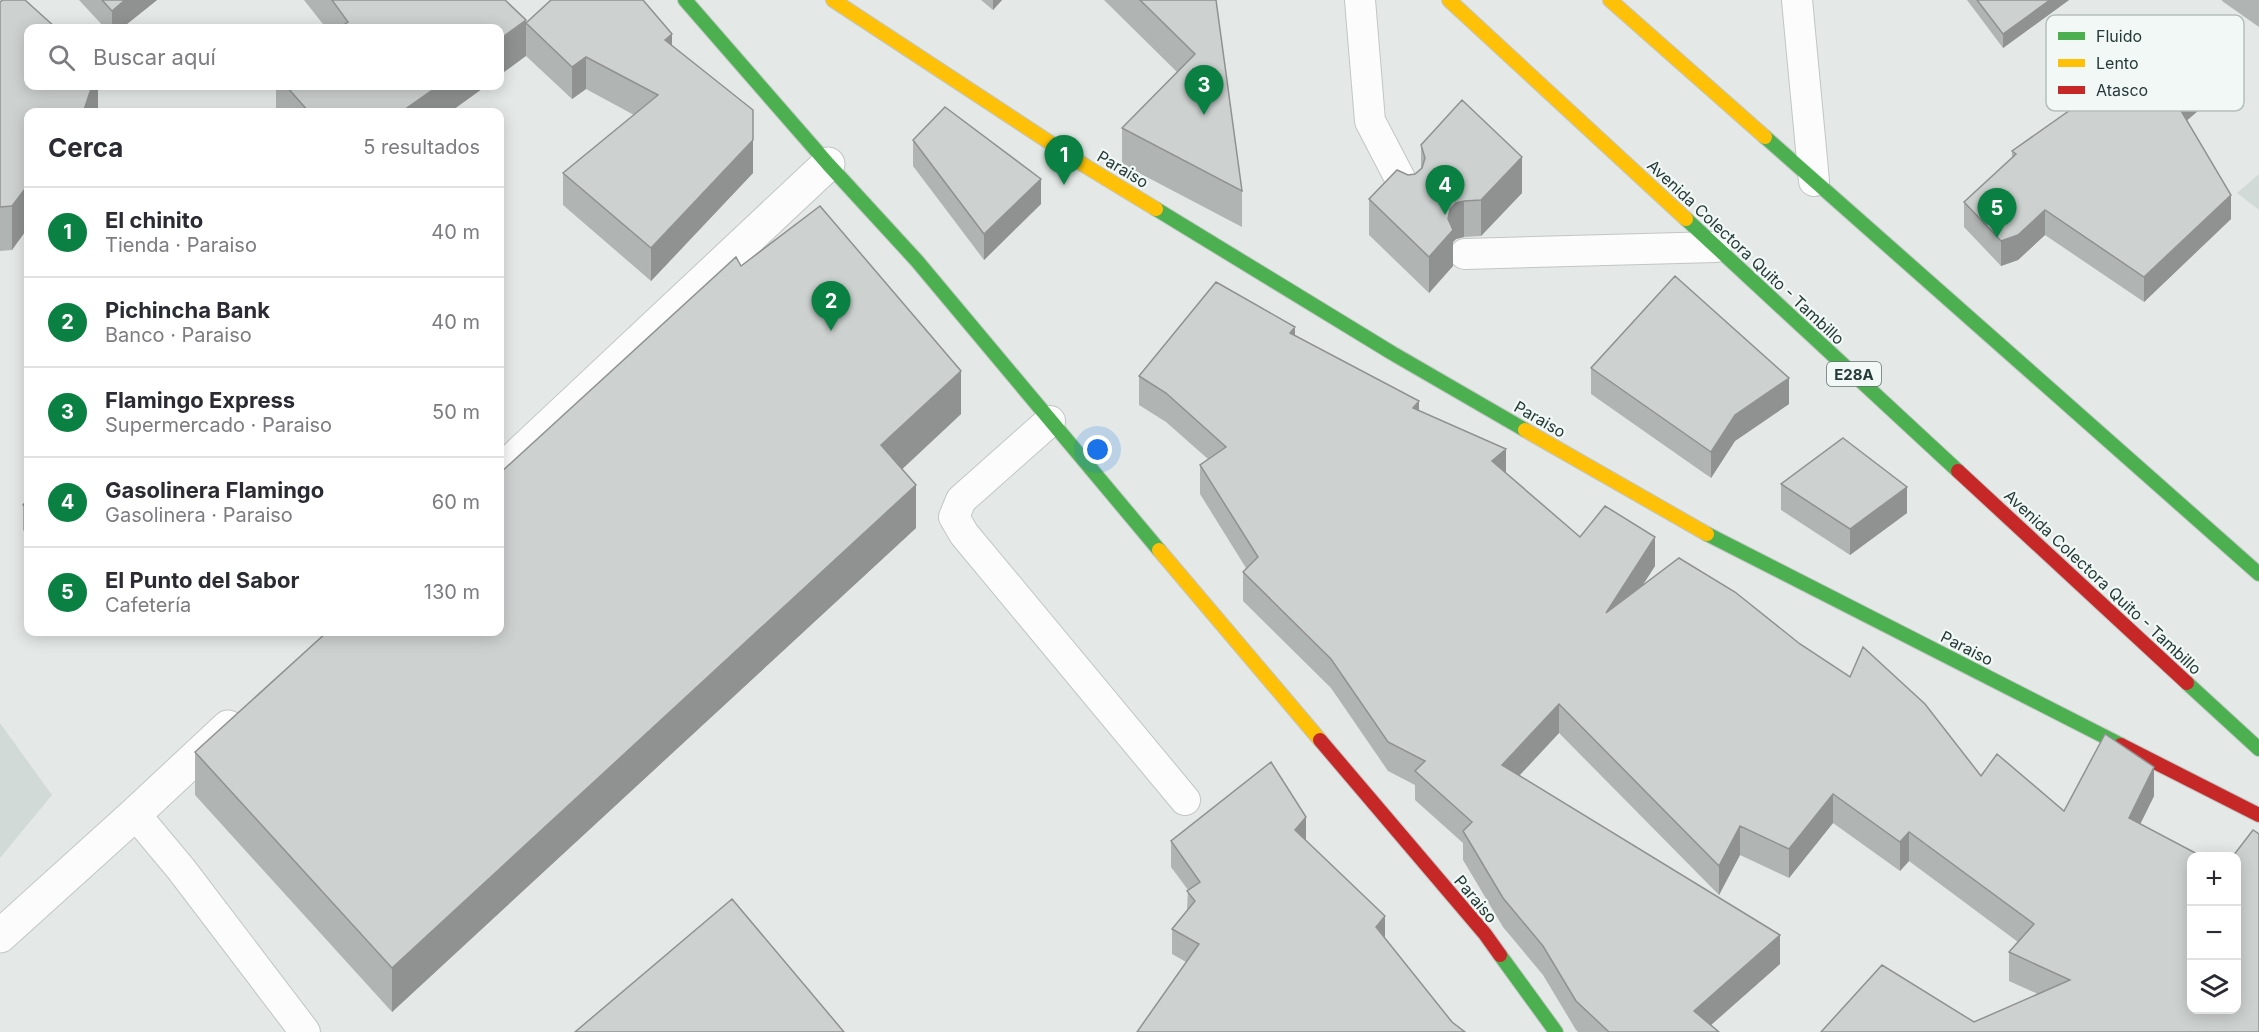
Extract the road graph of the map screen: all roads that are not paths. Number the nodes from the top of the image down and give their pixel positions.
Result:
1 (685, 0) edge
2 (833, 0) edge
3 (1360, 0) edge
4 (1449, 0) edge
5 (1610, 0) edge
6 (1797, 0) edge
7 (828, 164) junction
8 (1815, 181) junction
9 (1408, 194) edge
10 (1716, 247) junction
11 (1465, 254) dead end
12 (1050, 421) junction
13 (504, 468) edge
14 (2259, 574) edge
15 (254, 703) edge
16 (2259, 749) edge
17 (1185, 800) dead end
18 (135, 814) junction
19 (2259, 815) edge
20 (0, 936) edge
21 (305, 1032) edge
22 (1556, 1032) edge

1 - 7 main road, Paraiso
2 - 19 main road, Paraiso
3 - 9 lane
4 - 10 main road, Avenida Colectora Quito - Tambillo / E28A
5 - 8 main road
6 - 8 lane
7 - 12 main road, Paraiso
7 - 13 street
8 - 14 main road
10 - 11 lane
10 - 16 main road, Avenida Colectora Quito - Tambillo / E28A
12 - 17 lane
12 - 22 main road, Paraiso
15 - 18 street
18 - 20 street
18 - 21 lane

